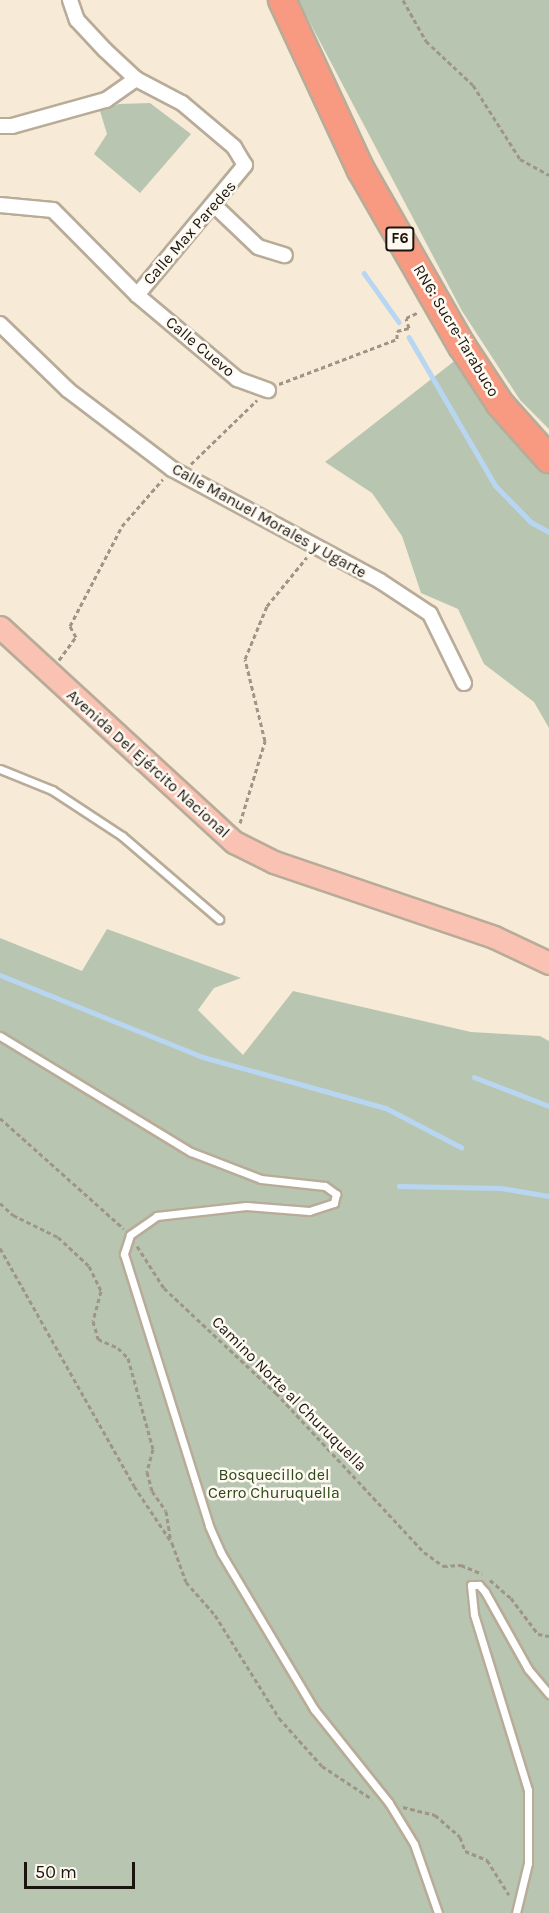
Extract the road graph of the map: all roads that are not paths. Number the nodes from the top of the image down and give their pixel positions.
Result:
1 (70, 0) edge
2 (282, 0) edge
3 (136, 79) junction
4 (0, 126) edge
5 (0, 205) edge
6 (215, 206) junction
7 (285, 255) dead end
8 (137, 295) junction
9 (0, 324) edge
10 (268, 390) road end
11 (549, 459) edge
12 (0, 627) edge
13 (464, 683) dead end
14 (0, 769) edge
15 (219, 919) dead end
16 (549, 963) edge
17 (0, 1036) edge
18 (549, 1694) edge
19 (516, 1910) edge
20 (438, 1913) edge

1 - 3 street, Calle Max Paredes
2 - 11 highway, RN6: Sucre-Tarabuco / F6
3 - 4 street
3 - 6 street, Calle Max Paredes
5 - 8 street, Calle Cuevo
6 - 7 street
6 - 8 street, Calle Max Paredes
8 - 10 street, Calle Cuevo
9 - 13 street, Calle Manuel Morales y Ugarte
12 - 16 main road, Avenida Del Ejército Nacional
14 - 15 lane
17 - 20 lane
18 - 19 lane

